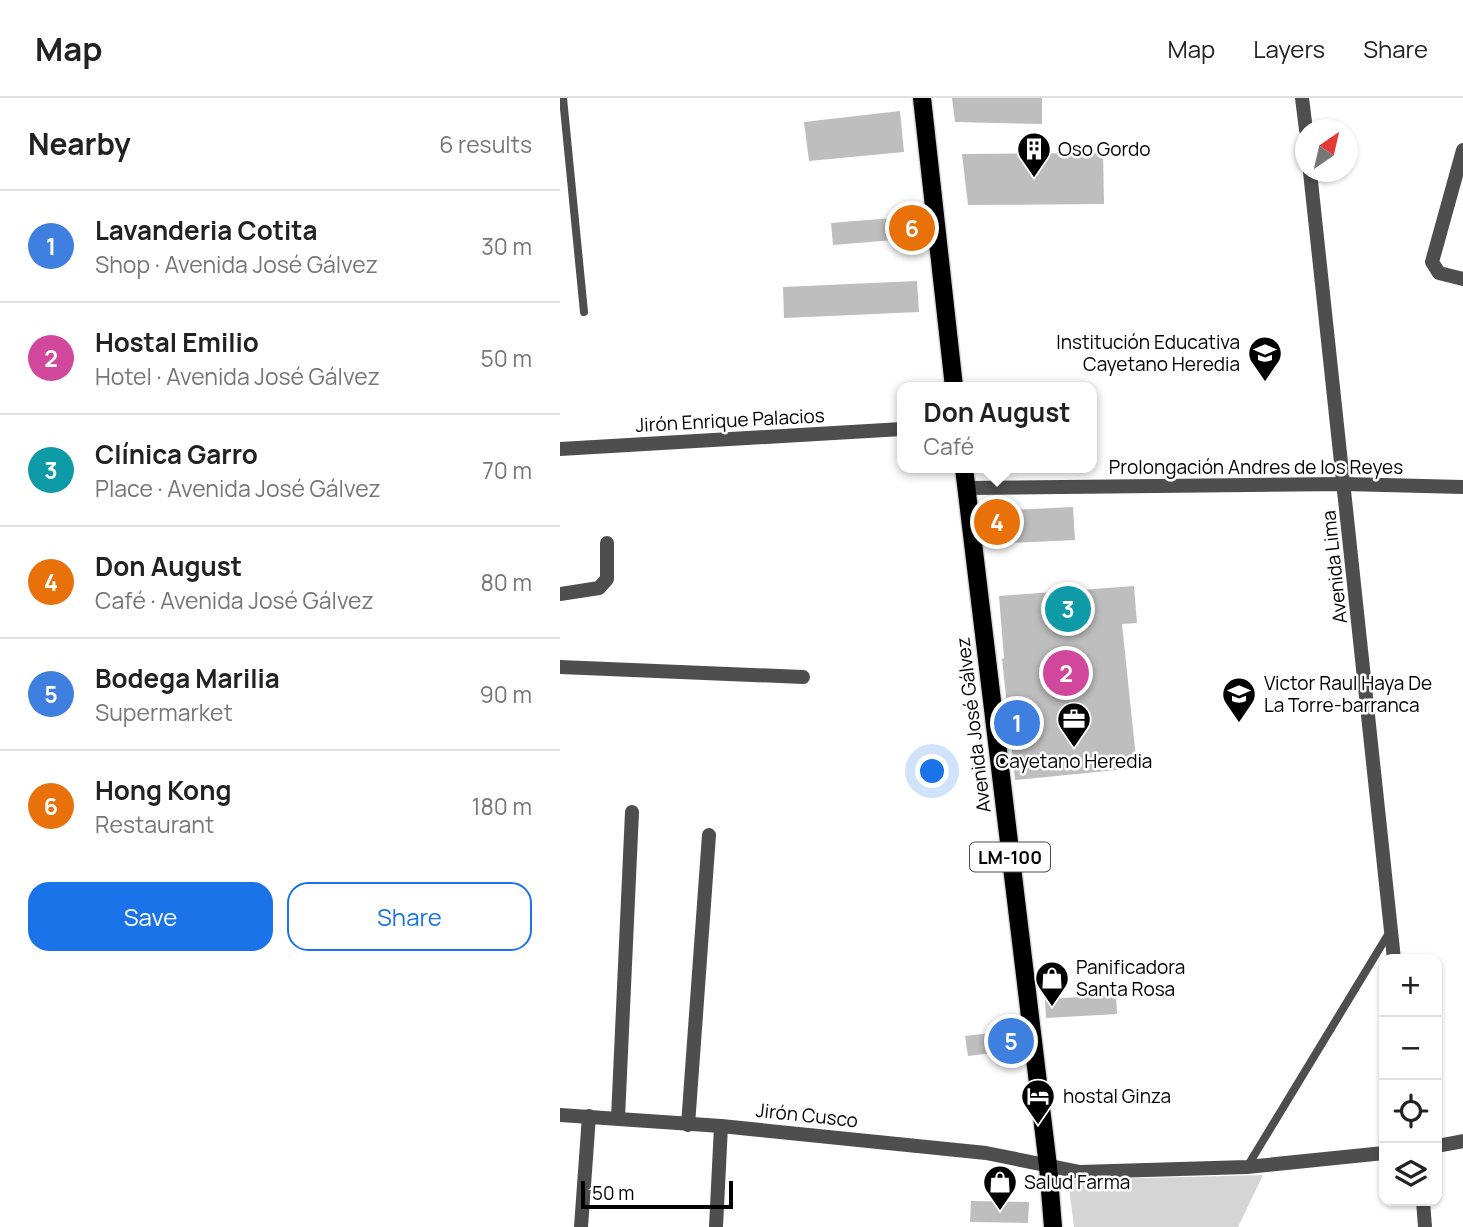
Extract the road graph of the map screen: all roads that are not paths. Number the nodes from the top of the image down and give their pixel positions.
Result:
1 (563, 98) edge
2 (922, 98) edge
3 (1302, 98) edge
4 (1305, 119) edge
5 (1463, 149) edge
6 (1311, 182) edge
7 (1463, 279) edge
8 (584, 312) dead end
9 (953, 382) edge
10 (897, 429) edge
11 (560, 449) edge
12 (964, 473) edge
13 (1345, 484) junction
14 (1463, 487) edge
15 (966, 488) junction
16 (607, 543) dead end
17 (560, 594) edge
18 (560, 667) edge
19 (803, 677) dead end
20 (632, 812) dead end
21 (709, 835) dead end
22 (1390, 931) junction
23 (1393, 954) edge
24 (560, 1115) edge
25 (589, 1116) junction
26 (618, 1118) junction
27 (688, 1125) junction
28 (721, 1126) junction
29 (1463, 1141) edge
30 (1442, 1145) edge
31 (1379, 1154) edge
32 (1048, 1166) junction
33 (1247, 1167) junction
34 (1423, 1206) edge
35 (581, 1227) edge
36 (716, 1227) edge
37 (1052, 1227) edge
38 (1425, 1227) edge

1 - 8 lane
2 - 9 main road
3 - 4 street
5 - 7 street
6 - 13 street, Avenida Lima
10 - 11 street, Jirón Enrique Palacios
12 - 15 main road, Avenida José Gálvez / LM-100
13 - 14 street, Prolongación Andres de los Reyes
13 - 15 street, Prolongación Andres de los Reyes
13 - 22 street, Avenida Lima
15 - 32 main road, Avenida José Gálvez / LM-100
16 - 17 street
18 - 19 street
20 - 26 street
21 - 27 street
22 - 23 street, Avenida Lima
22 - 33 lane
24 - 25 street, Jirón Cusco
25 - 26 street, Jirón Cusco
25 - 35 street
26 - 27 street, Jirón Cusco
27 - 28 street, Jirón Cusco
28 - 32 street, Jirón Cusco
28 - 36 street
29 - 30 street
31 - 33 street, Jirón Cusco
32 - 33 street, Jirón Cusco
32 - 37 main road, Avenida José Gálvez / LM-100
34 - 38 street

